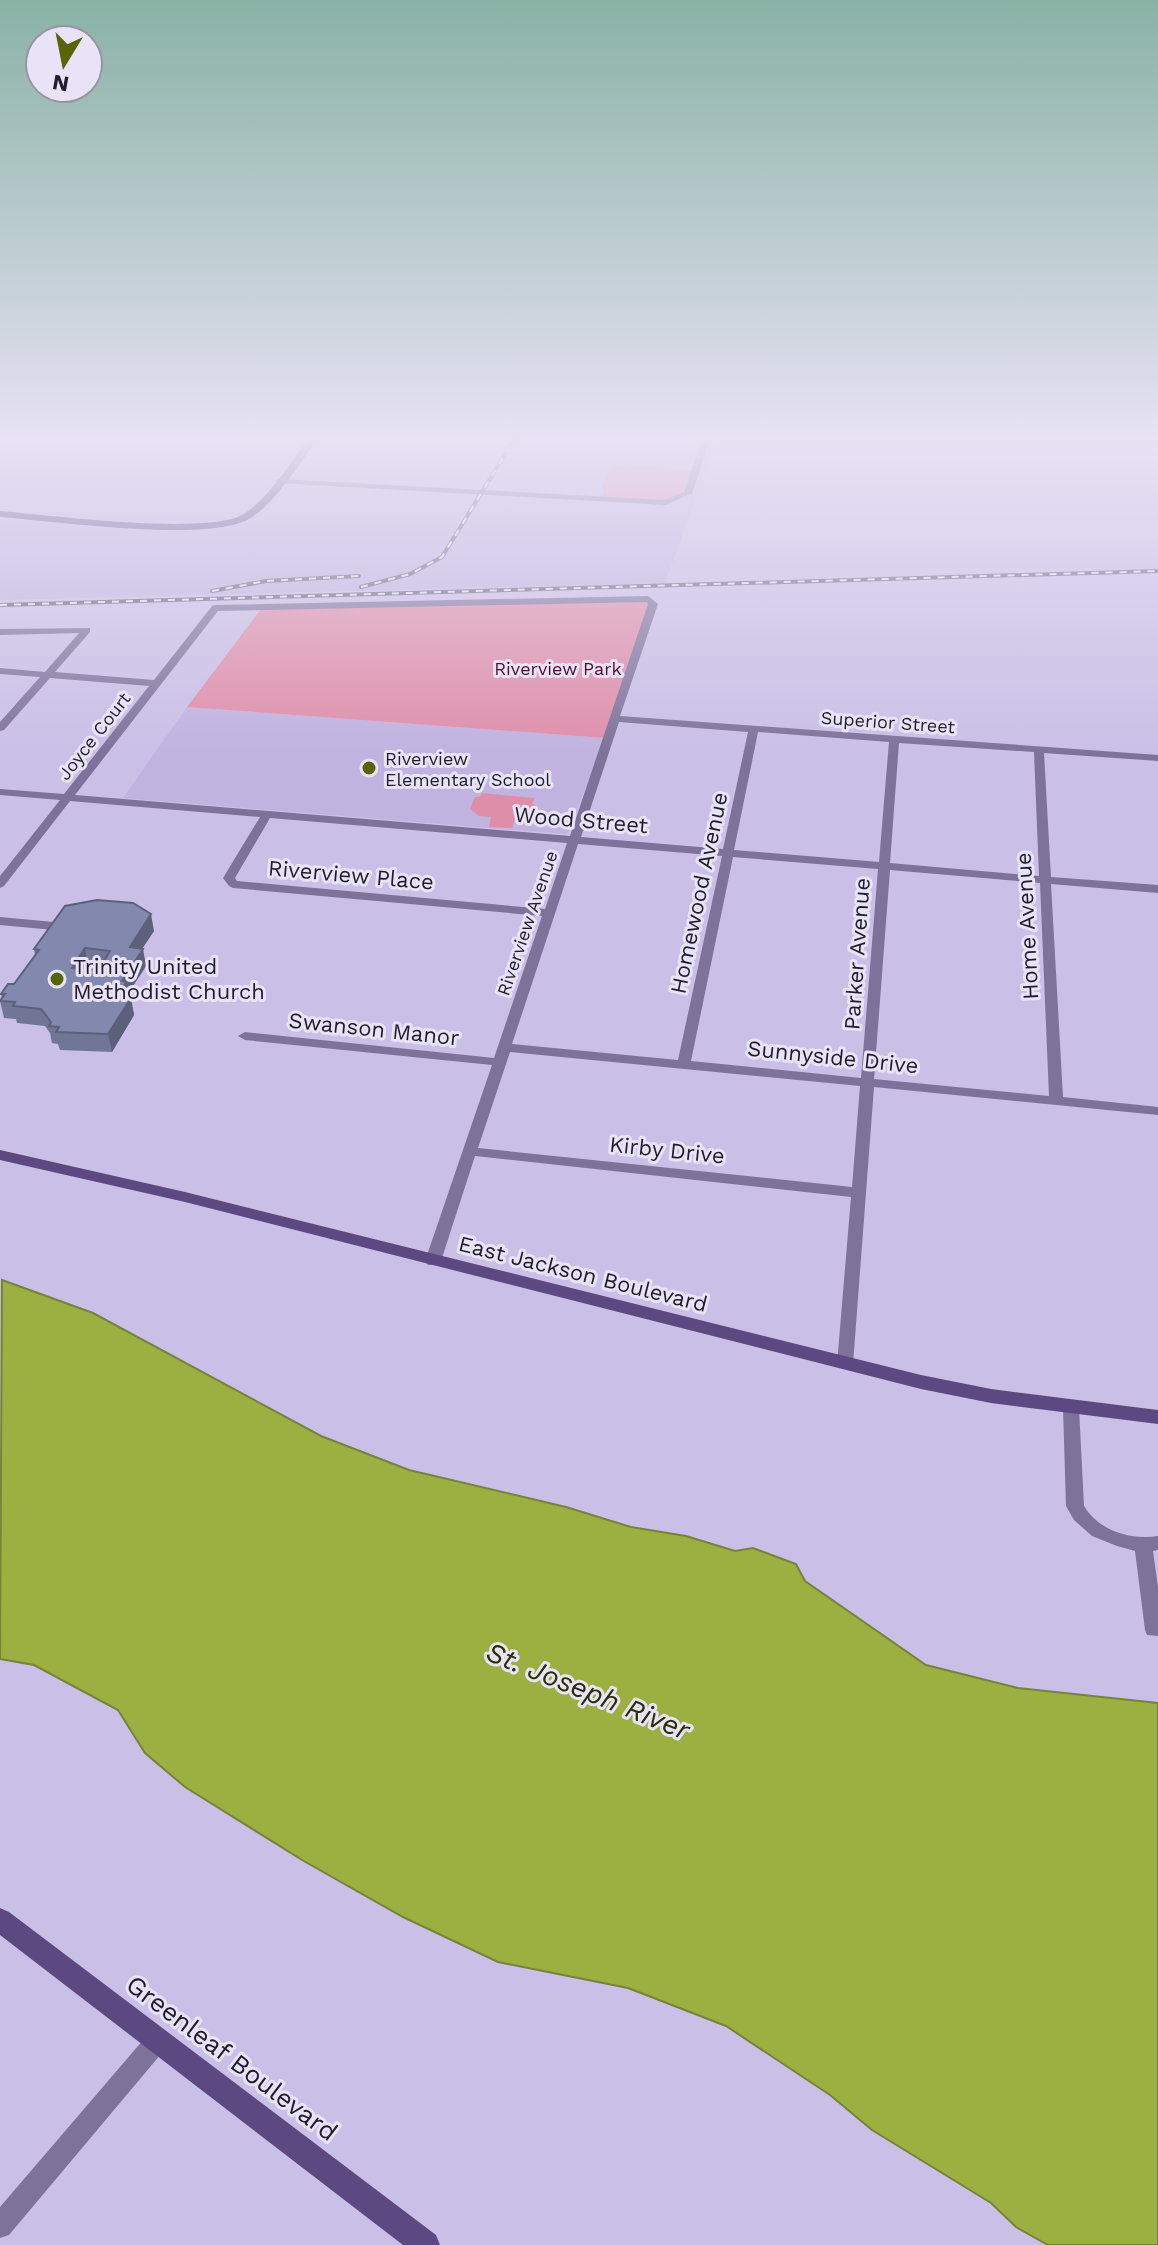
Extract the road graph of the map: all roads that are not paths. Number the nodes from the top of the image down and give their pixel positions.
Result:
1 (215, 608) joint
2 (0, 632) edge
3 (0, 671) edge
4 (47, 675) junction
5 (155, 683) junction
6 (615, 719) junction
7 (0, 728) edge
8 (754, 728) junction
9 (894, 739) junction
10 (1039, 749) junction
11 (1158, 758) edge
12 (0, 792) edge
13 (67, 798) junction
14 (267, 814) junction
15 (576, 840) junction
16 (728, 852) junction
17 (883, 865) junction
18 (1044, 879) junction
19 (0, 884) edge
20 (1158, 889) edge
21 (548, 913) junction
22 (0, 921) edge
23 (54, 926) edge
24 (245, 1036) dead end
25 (504, 1047) junction
26 (498, 1062) junction
27 (684, 1065) junction
28 (867, 1083) junction
29 (1056, 1101) junction
30 (1158, 1111) edge
31 (469, 1151) junction
32 (0, 1155) edge
33 (859, 1193) junction
34 (433, 1261) junction
35 (845, 1364) junction
36 (1071, 1408) junction
37 (1158, 1417) edge
38 (1151, 1545) edge
39 (1154, 1630) dead end
40 (0, 1920) edge
41 (158, 2040) junction
42 (0, 2226) edge
43 (426, 2245) edge

1 - 5 street, Joyce Court
1 - 6 street, Riverview Avenue
2 - 4 street
3 - 4 street
4 - 5 street
4 - 7 street
5 - 13 street, Joyce Court
6 - 8 street, Superior Street
6 - 15 street, Riverview Avenue
8 - 9 street, Superior Street
8 - 16 street, Homewood Avenue
9 - 10 street, Superior Street
9 - 17 street, Parker Avenue
10 - 11 street, Superior Street
10 - 18 street, Home Avenue
12 - 13 street, Wood Street
13 - 14 street, Wood Street
13 - 19 street, Joyce Court
14 - 15 street, Wood Street
14 - 21 street, Riverview Place
15 - 16 street, Wood Street
15 - 21 street, Riverview Avenue
16 - 17 street, Wood Street
16 - 27 street, Homewood Avenue
17 - 18 street, Wood Street
17 - 28 street, Parker Avenue
18 - 20 street, Wood Street
18 - 29 street, Home Avenue
21 - 25 street, Riverview Avenue
22 - 23 street
24 - 26 street, Swanson Manor
25 - 26 street, Riverview Avenue
25 - 27 street, Sunnyside Drive
26 - 31 street, Riverview Avenue
27 - 28 street, Sunnyside Drive
28 - 29 street, Sunnyside Drive
28 - 33 street, Parker Avenue
29 - 30 street, Sunnyside Drive
31 - 33 street, Kirby Drive
31 - 34 street, Riverview Avenue
32 - 34 street, East Jackson Boulevard
33 - 35 street, Parker Avenue
34 - 35 street, East Jackson Boulevard
35 - 36 street, East Jackson Boulevard
36 - 37 street, East Jackson Boulevard
36 - 38 street
38 - 39 street
40 - 41 street, Greenleaf Boulevard
41 - 42 street
41 - 43 street, Greenleaf Boulevard

